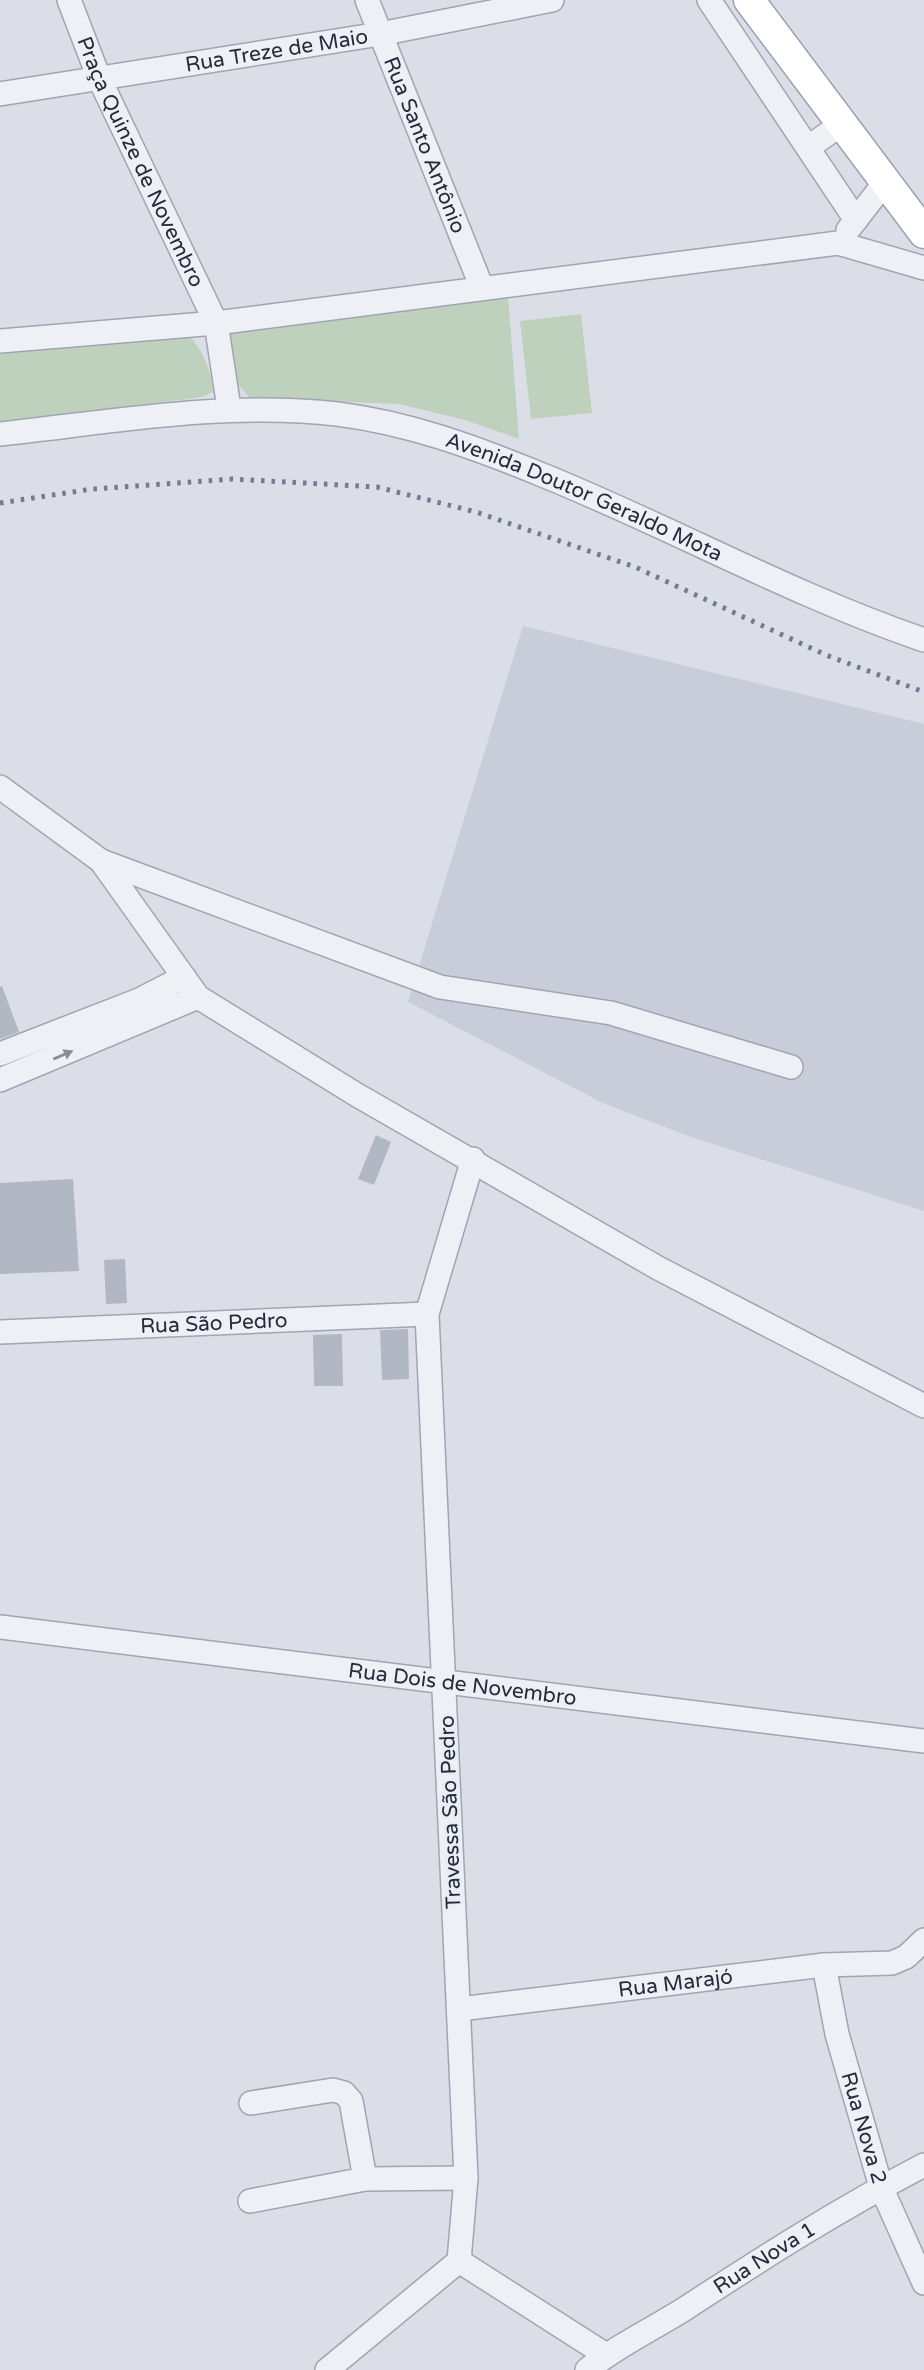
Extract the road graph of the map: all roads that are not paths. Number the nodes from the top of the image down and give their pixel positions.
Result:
1 (69, 0) edge
2 (368, 0) edge
3 (552, 0) edge
4 (709, 0) edge
5 (749, 0) edge
6 (380, 34) junction
7 (99, 78) junction
8 (0, 94) edge
9 (843, 124) junction
10 (809, 147) junction
11 (886, 181) junction
12 (856, 220) junction
13 (924, 233) edge
14 (838, 243) junction
15 (924, 268) edge
16 (482, 288) junction
17 (216, 323) junction
18 (0, 341) edge
19 (229, 408) junction
20 (0, 434) edge
21 (924, 640) edge
22 (0, 787) edge
23 (101, 861) junction
24 (184, 977) junction
25 (198, 997) junction
26 (0, 1054) edge
27 (792, 1067) dead end
28 (0, 1080) edge
29 (473, 1159) junction
30 (427, 1314) junction
31 (0, 1332) edge
32 (924, 1406) edge
33 (0, 1627) edge
34 (445, 1682) junction
35 (924, 1741) edge
36 (924, 1940) edge
37 (824, 1965) junction
38 (460, 2009) junction
39 (251, 2103) dead end
40 (924, 2165) edge
41 (466, 2178) junction
42 (365, 2179) junction
43 (881, 2187) junction
44 (250, 2200) dead end
45 (460, 2261) junction
46 (924, 2283) edge
47 (606, 2355) junction
48 (327, 2370) edge
49 (587, 2370) edge

1 - 7 street, Praça Quinze de Novembro
2 - 6 street, Rua Santo Antônio
3 - 6 street, Rua Treze de Maio
4 - 10 street
5 - 9 main road
6 - 7 street, Rua Treze de Maio
6 - 16 street, Rua Santo Antônio
7 - 8 street, Rua Treze de Maio
7 - 17 street, Praça Quinze de Novembro
9 - 10 street
9 - 11 main road
10 - 12 street
11 - 12 street
11 - 13 main road
12 - 14 street
14 - 15 street
14 - 16 street
16 - 17 street
17 - 18 street
17 - 19 street
19 - 20 street, Avenida Doutor Geraldo Mota
19 - 21 street, Avenida Doutor Geraldo Mota
22 - 23 street
23 - 24 street
23 - 27 street
24 - 25 street
24 - 26 street
28 -> 25 street
25 - 29 street
29 - 30 street, Travessa São Pedro
29 - 32 street
30 - 31 street, Rua São Pedro
30 - 34 street, Travessa São Pedro
33 - 34 street, Rua Dois de Novembro
34 - 35 street, Rua Dois de Novembro
34 - 38 street, Travessa São Pedro
36 - 37 street, Rua Marajó
37 - 38 street, Rua Marajó
37 - 43 street, Rua Nova 2
38 - 41 street, Travessa São Pedro
39 - 42 street
40 - 43 street, Rua Nova 1
41 - 42 street
41 - 45 street, Travessa São Pedro
42 - 44 street
43 - 46 street, Rua Nova 2
43 - 47 street, Rua Nova 1
45 - 47 street
45 - 48 street
47 - 49 street, Rua Nova 1

